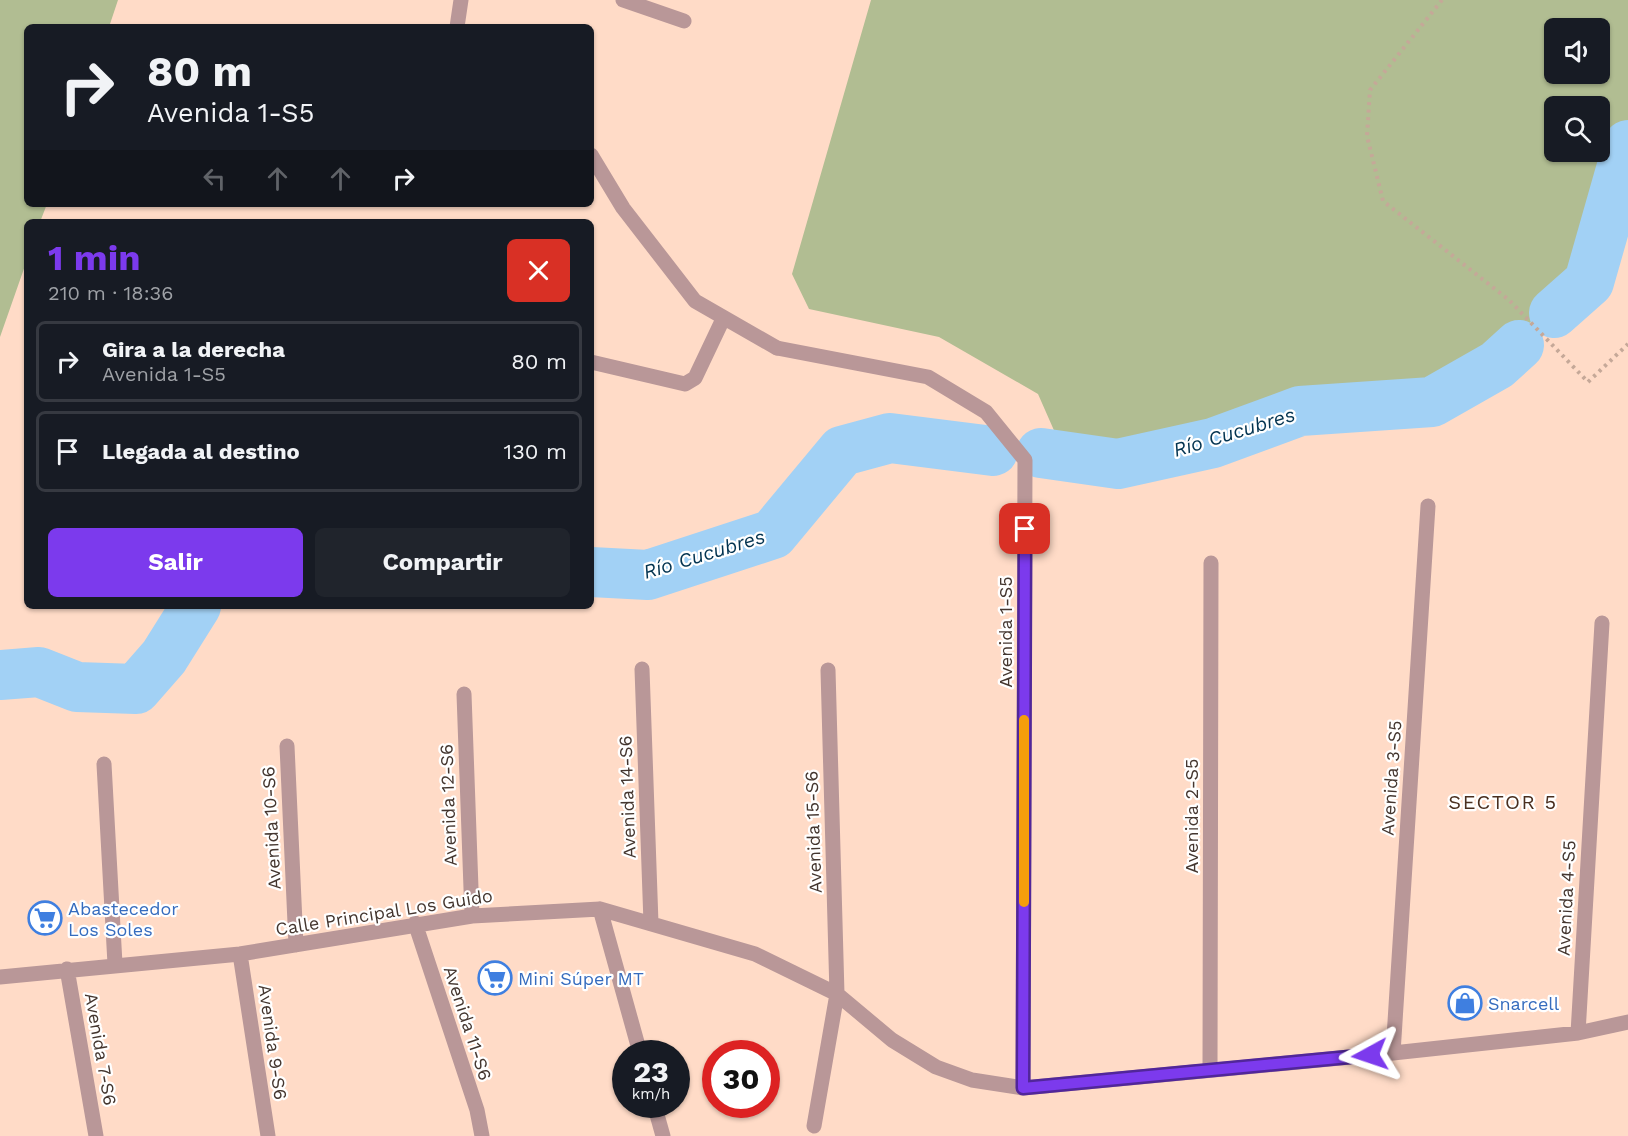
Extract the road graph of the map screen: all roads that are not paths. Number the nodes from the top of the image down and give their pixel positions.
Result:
1 (461, 0) edge
2 (623, 0) edge
3 (684, 21) dead end
4 (457, 24) edge
5 (594, 160) edge
6 (723, 319) junction
7 (594, 363) edge
8 (1428, 506) dead end
9 (1211, 563) dead end
10 (1602, 623) dead end
11 (642, 669) dead end
12 (828, 670) dead end
13 (464, 694) dead end
14 (287, 746) dead end
15 (104, 764) dead end
16 (600, 909) junction
17 (472, 916) junction
18 (415, 923) junction
19 (651, 923) junction
20 (296, 945) junction
21 (240, 954) junction
22 (115, 964) junction
23 (67, 969) junction
24 (0, 977) edge
25 (837, 994) junction
26 (1628, 1022) edge
27 (1578, 1033) junction
28 (636, 1040) edge
29 (1393, 1053) junction
30 (1210, 1069) junction
31 (1023, 1088) junction
32 (658, 1118) edge
33 (814, 1126) dead end
34 (96, 1136) edge
35 (268, 1136) edge
36 (482, 1136) edge
37 (663, 1136) edge

1 - 4 street
2 - 3 street
5 - 6 street, Avenida 1-S5
6 - 7 street
6 - 31 street, Avenida 1-S5
8 - 29 street, Avenida 3-S5
9 - 30 street, Avenida 2-S5
10 - 27 street, Avenida 4-S5
11 - 19 street, Avenida 14-S6
12 - 25 street, Avenida 15-S6
13 - 17 street, Avenida 12-S6
14 - 20 street, Avenida 10-S6
15 - 22 street
16 - 17 street, Calle Principal Los Guido
16 - 19 street, Calle Principal Los Guido
16 - 28 street
17 - 18 street, Calle Principal Los Guido
18 - 20 street, Calle Principal Los Guido
18 - 36 street, Avenida 11-S6
19 - 25 street, Calle Principal Los Guido
20 - 21 street, Calle Principal Los Guido
21 - 22 street, Calle Principal Los Guido
21 - 35 street, Avenida 9-S6
22 - 23 street, Calle Principal Los Guido
23 - 24 street, Calle Principal Los Guido
23 - 34 street, Avenida 7-S6
25 - 31 street, Calle Principal Los Guido
25 - 33 street, Avenida 15-S6
26 - 27 street, Calle Principal Los Guido
27 - 29 street, Calle Principal Los Guido
29 - 30 street, Calle Principal Los Guido
30 - 31 street, Calle Principal Los Guido
32 - 37 street

